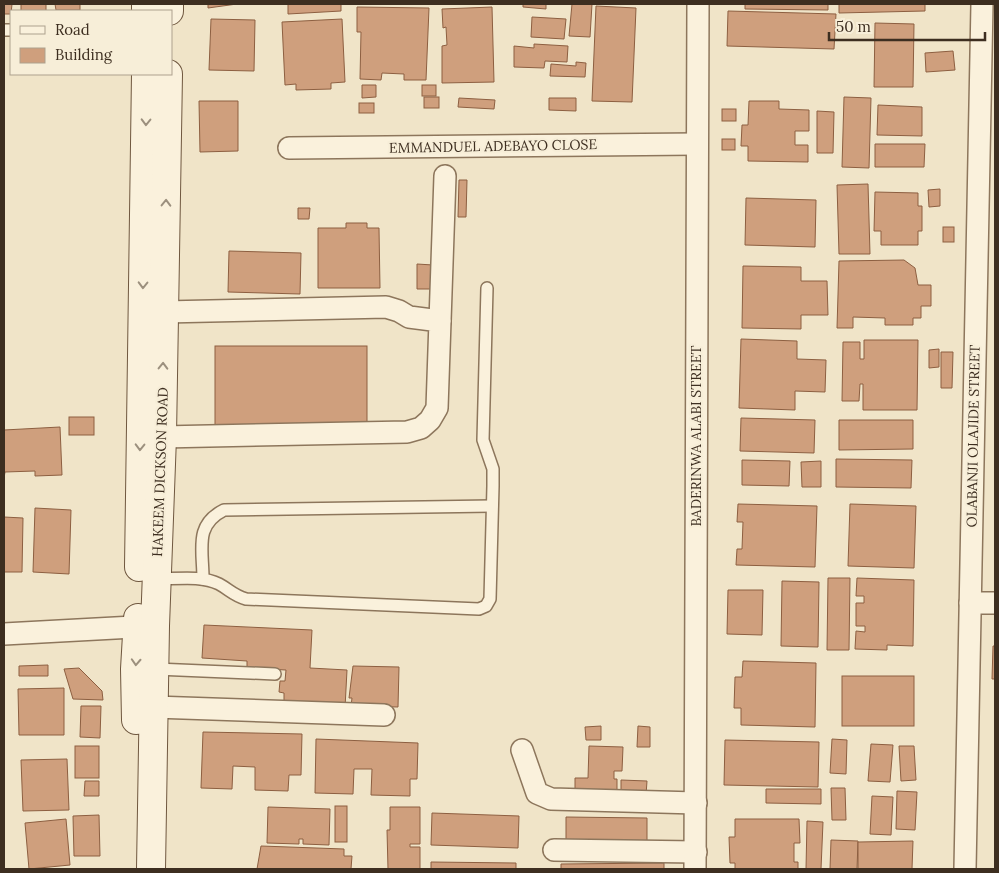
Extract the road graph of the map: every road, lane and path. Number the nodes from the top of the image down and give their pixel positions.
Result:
1 (698, 4) edge
2 (982, 4) edge
3 (146, 75) edge
4 (168, 75) edge
5 (697, 144) junction
6 (290, 148) dead end
7 (445, 176) dead end
8 (487, 288) dead end
9 (164, 312) junction
10 (440, 321) junction
11 (162, 437) junction
12 (492, 506) junction
13 (156, 579) junction
14 (203, 580) junction
15 (970, 603) junction
16 (995, 603) edge
17 (146, 626) junction
18 (4, 634) edge
19 (156, 669) junction
20 (275, 674) dead end
21 (154, 707) junction
22 (384, 715) dead end
23 (522, 750) dead end
24 (696, 803) junction
25 (554, 850) dead end
26 (696, 861) edge
27 (134, 869) edge
28 (151, 869) edge
29 (964, 869) edge

1 - 5 street, BADERINWA ALABI STREET
2 - 15 street, OLABANJI OLAJIDE STREET
3 -> 17 main road, HAKEEM DICKSON ROAD
9 -> 4 main road, HAKEEM DICKSON ROAD
5 - 6 street, EMMANDUEL ADEBAYO CLOSE
5 - 24 street, BADERINWA ALABI STREET
7 - 10 street
8 - 12 lane
9 - 10 street
11 -> 9 main road, HAKEEM DICKSON ROAD
10 - 11 street
11 - 13 main road, HAKEEM DICKSON ROAD
12 - 14 lane
12 - 14 lane
13 - 14 lane
13 - 17 main road, HAKEEM DICKSON ROAD
15 - 16 street
15 - 29 street, OLABANJI OLAJIDE STREET
17 - 18 street
17 - 19 main road, HAKEEM DICKSON ROAD
17 -> 27 main road, HAKEEM DICKSON ROAD
19 - 20 lane
19 - 21 main road, HAKEEM DICKSON ROAD
21 - 22 street
21 - 28 main road, HAKEEM DICKSON ROAD
23 - 24 street
24 - 26 street, BADERINWA ALABI STREET
25 - 26 street

